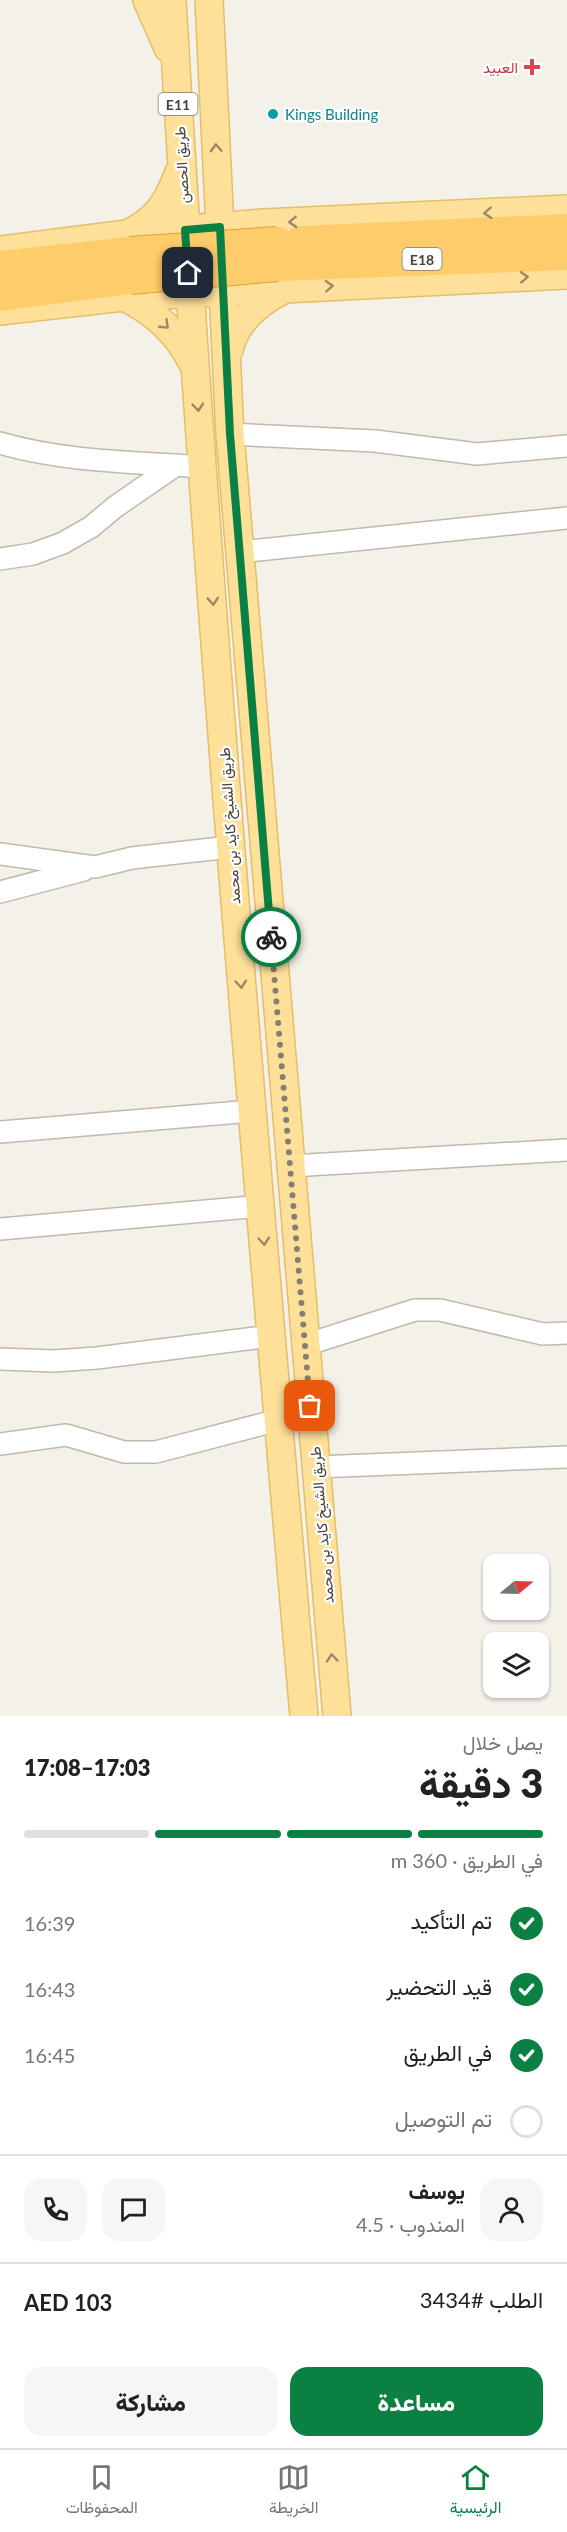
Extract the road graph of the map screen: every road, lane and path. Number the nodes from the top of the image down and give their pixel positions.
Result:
1 (147, 0) edge
2 (172, 0) edge
3 (209, 0) edge
4 (224, 0) edge
5 (210, 37) junction
6 (175, 65) junction
7 (181, 165) junction
8 (218, 177) junction
9 (567, 209) edge
10 (220, 227) junction
11 (185, 230) junction
12 (567, 230) edge
13 (0, 250) edge
14 (567, 254) edge
15 (276, 255) junction
16 (128, 265) junction
17 (0, 267) edge
18 (567, 275) edge
19 (223, 293) junction
20 (189, 294) junction
21 (0, 295) edge
22 (0, 311) edge
23 (227, 357) junction
24 (194, 366) junction
25 (230, 434) junction
26 (0, 443) edge
27 (567, 446) edge
28 (176, 465) junction
29 (203, 467) junction
30 (567, 518) edge
31 (240, 552) junction
32 (0, 559) edge
33 (230, 847) junction
34 (0, 854) edge
35 (95, 867) junction
36 (0, 892) edge
37 (252, 1111) junction
38 (0, 1132) edge
39 (567, 1150) edge
40 (290, 1166) junction
41 (261, 1206) junction
42 (0, 1229) edge
43 (300, 1281) junction
44 (268, 1285) junction
45 (567, 1333) edge
46 (271, 1336) junction
47 (305, 1346) junction
48 (0, 1359) edge
49 (278, 1420) junction
50 (0, 1444) edge
51 (567, 1457) edge
52 (316, 1467) junction
53 (304, 1716) edge
54 (337, 1716) edge

1 - 6 main road
2 - 6 main road, طريق الحصن / E11
3 - 5 main road, E11
4 - 5 main road
8 -> 5 main road, E11
6 - 7 main road, طريق الحصن / E11
7 - 11 main road, طريق الحصن / E11
7 - 16 main road
8 - 10 main road, E11
8 - 15 main road
9 -> 15 main road
10 - 11 main road
10 - 15 main road
10 - 19 main road, E11
11 - 16 main road
11 - 20 main road, طريق الحصن / E11
12 - 15 highway, E18
13 - 16 main road
14 - 15 highway, E18
15 - 16 highway, E18, bridge
15 -> 18 main road
15 - 19 main road
15 - 23 main road
16 - 17 highway, E18
16 - 20 main road
16 - 21 highway, E18
16 - 22 main road
16 -> 24 main road
19 - 20 main road
19 - 23 main road, طريق الشيخ كايد بن محمد
20 - 24 main road, طريق الشيخ كايد بن محمد
23 - 25 main road, طريق الشيخ كايد بن محمد
24 -> 29 main road, طريق الشيخ كايد بن محمد
25 - 27 street
25 - 31 main road, طريق الشيخ كايد بن محمد
26 - 28 street
28 - 29 street
28 - 32 street
29 -> 33 main road, طريق الشيخ كايد بن محمد
30 - 31 street
31 - 40 main road, طريق الشيخ كايد بن محمد
33 - 35 street
33 -> 37 main road, طريق الشيخ كايد بن محمد
34 - 35 street
35 - 36 street
37 - 38 street
37 - 41 main road, طريق الشيخ كايد بن محمد
39 - 40 street
40 - 43 main road, طريق الشيخ كايد بن محمد
41 - 42 street
41 -> 44 main road, طريق الشيخ كايد بن محمد
43 - 44 main road
43 - 47 main road, طريق الشيخ كايد بن محمد
44 - 46 main road, طريق الشيخ كايد بن محمد
45 - 47 street
46 - 48 street
46 - 49 main road, طريق الشيخ كايد بن محمد
47 - 52 main road, طريق الشيخ كايد بن محمد
49 - 50 street
49 - 53 main road, طريق الشيخ كايد بن محمد
51 - 52 street
54 -> 52 main road, طريق الشيخ كايد بن محمد

